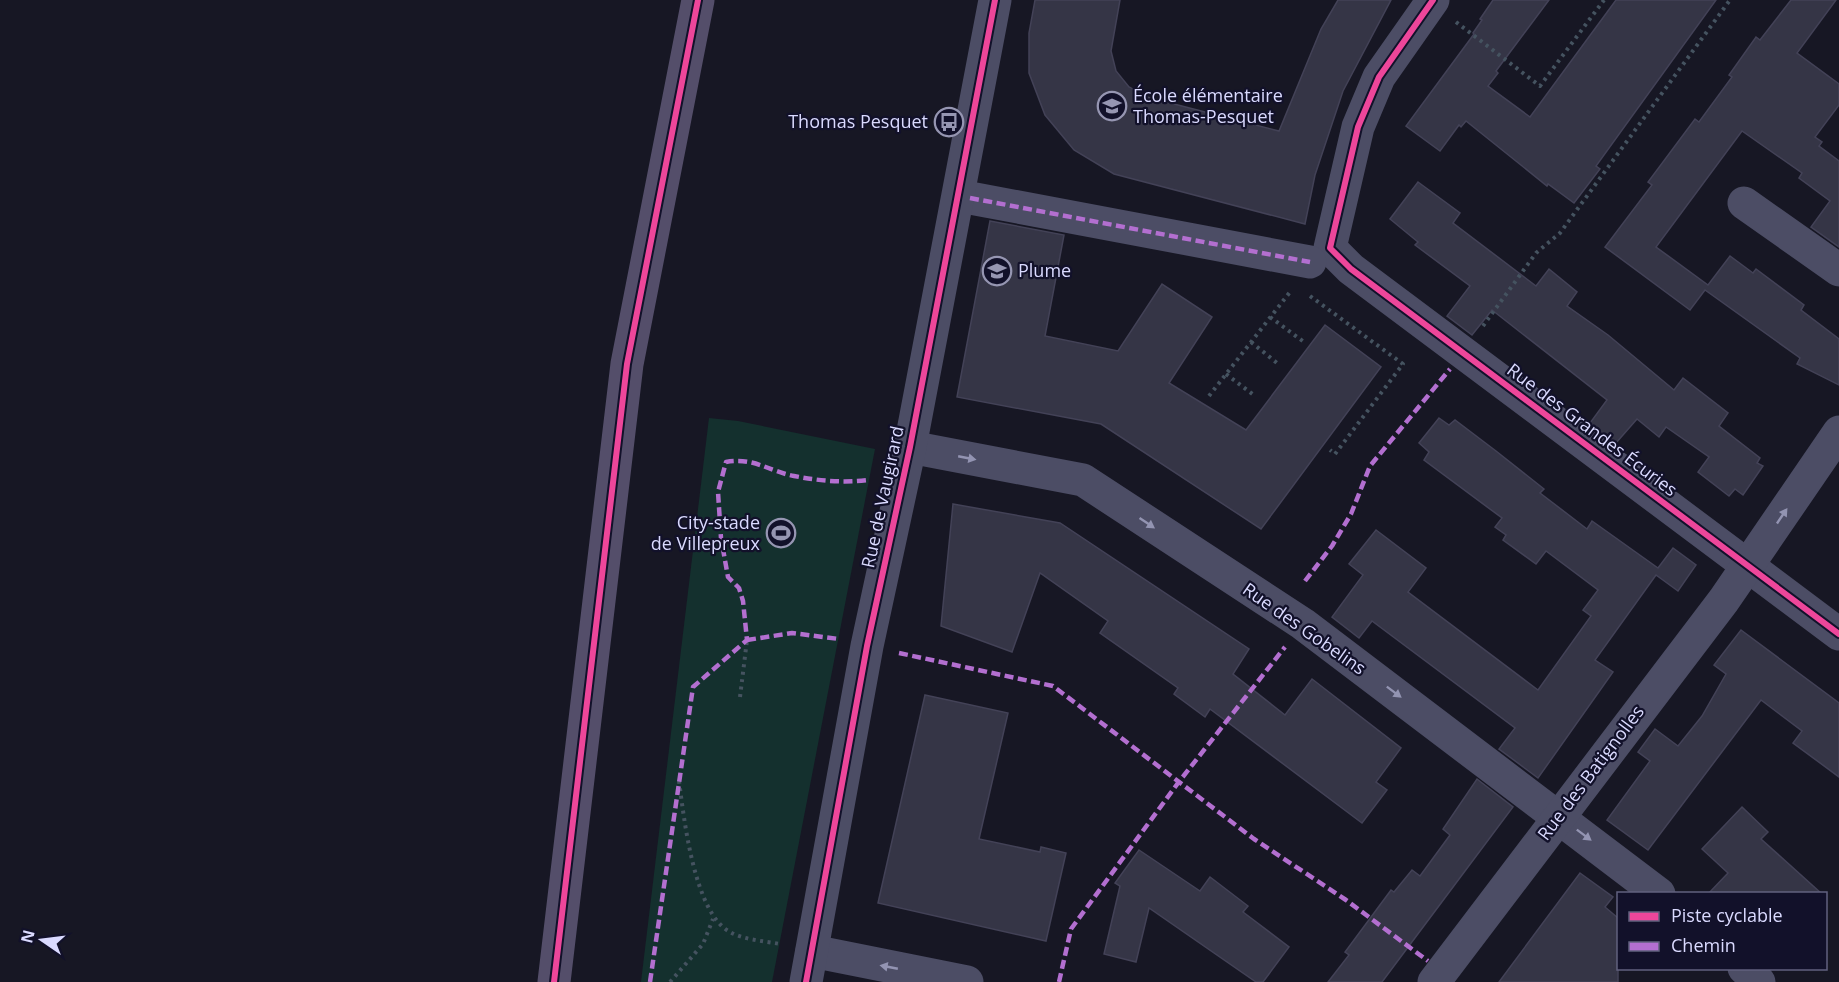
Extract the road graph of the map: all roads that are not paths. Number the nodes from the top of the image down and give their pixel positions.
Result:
1 (698, 0) edge
2 (994, 9) edge
3 (1441, 9) edge
4 (970, 198) dead end
5 (1744, 203) dead end
6 (1839, 270) edge
7 (1310, 272) junction
8 (1839, 432) edge
9 (910, 447) junction
10 (1749, 565) junction
11 (1839, 634) edge
12 (1559, 816) junction
13 (1656, 892) edge
14 (809, 967) edge
15 (1745, 970) edge
16 (554, 982) edge
17 (967, 982) edge
18 (1434, 982) edge
19 (1760, 982) edge

1 - 16 main road
2 - 9 street, Rue de Vaugirard
3 - 7 street
4 - 7 street
5 - 6 street
7 - 10 street, Rue des Grandes Écuries
10 -> 8 street, Rue des Batignolles
9 -> 12 street, Rue des Gobelins
9 - 14 street, Rue de Vaugirard
10 - 11 street, Rue des Grandes Écuries
10 - 12 street, Rue des Batignolles
12 -> 13 street, Rue des Gobelins
12 - 18 street, Rue des Batignolles
17 -> 14 street
15 - 19 street

